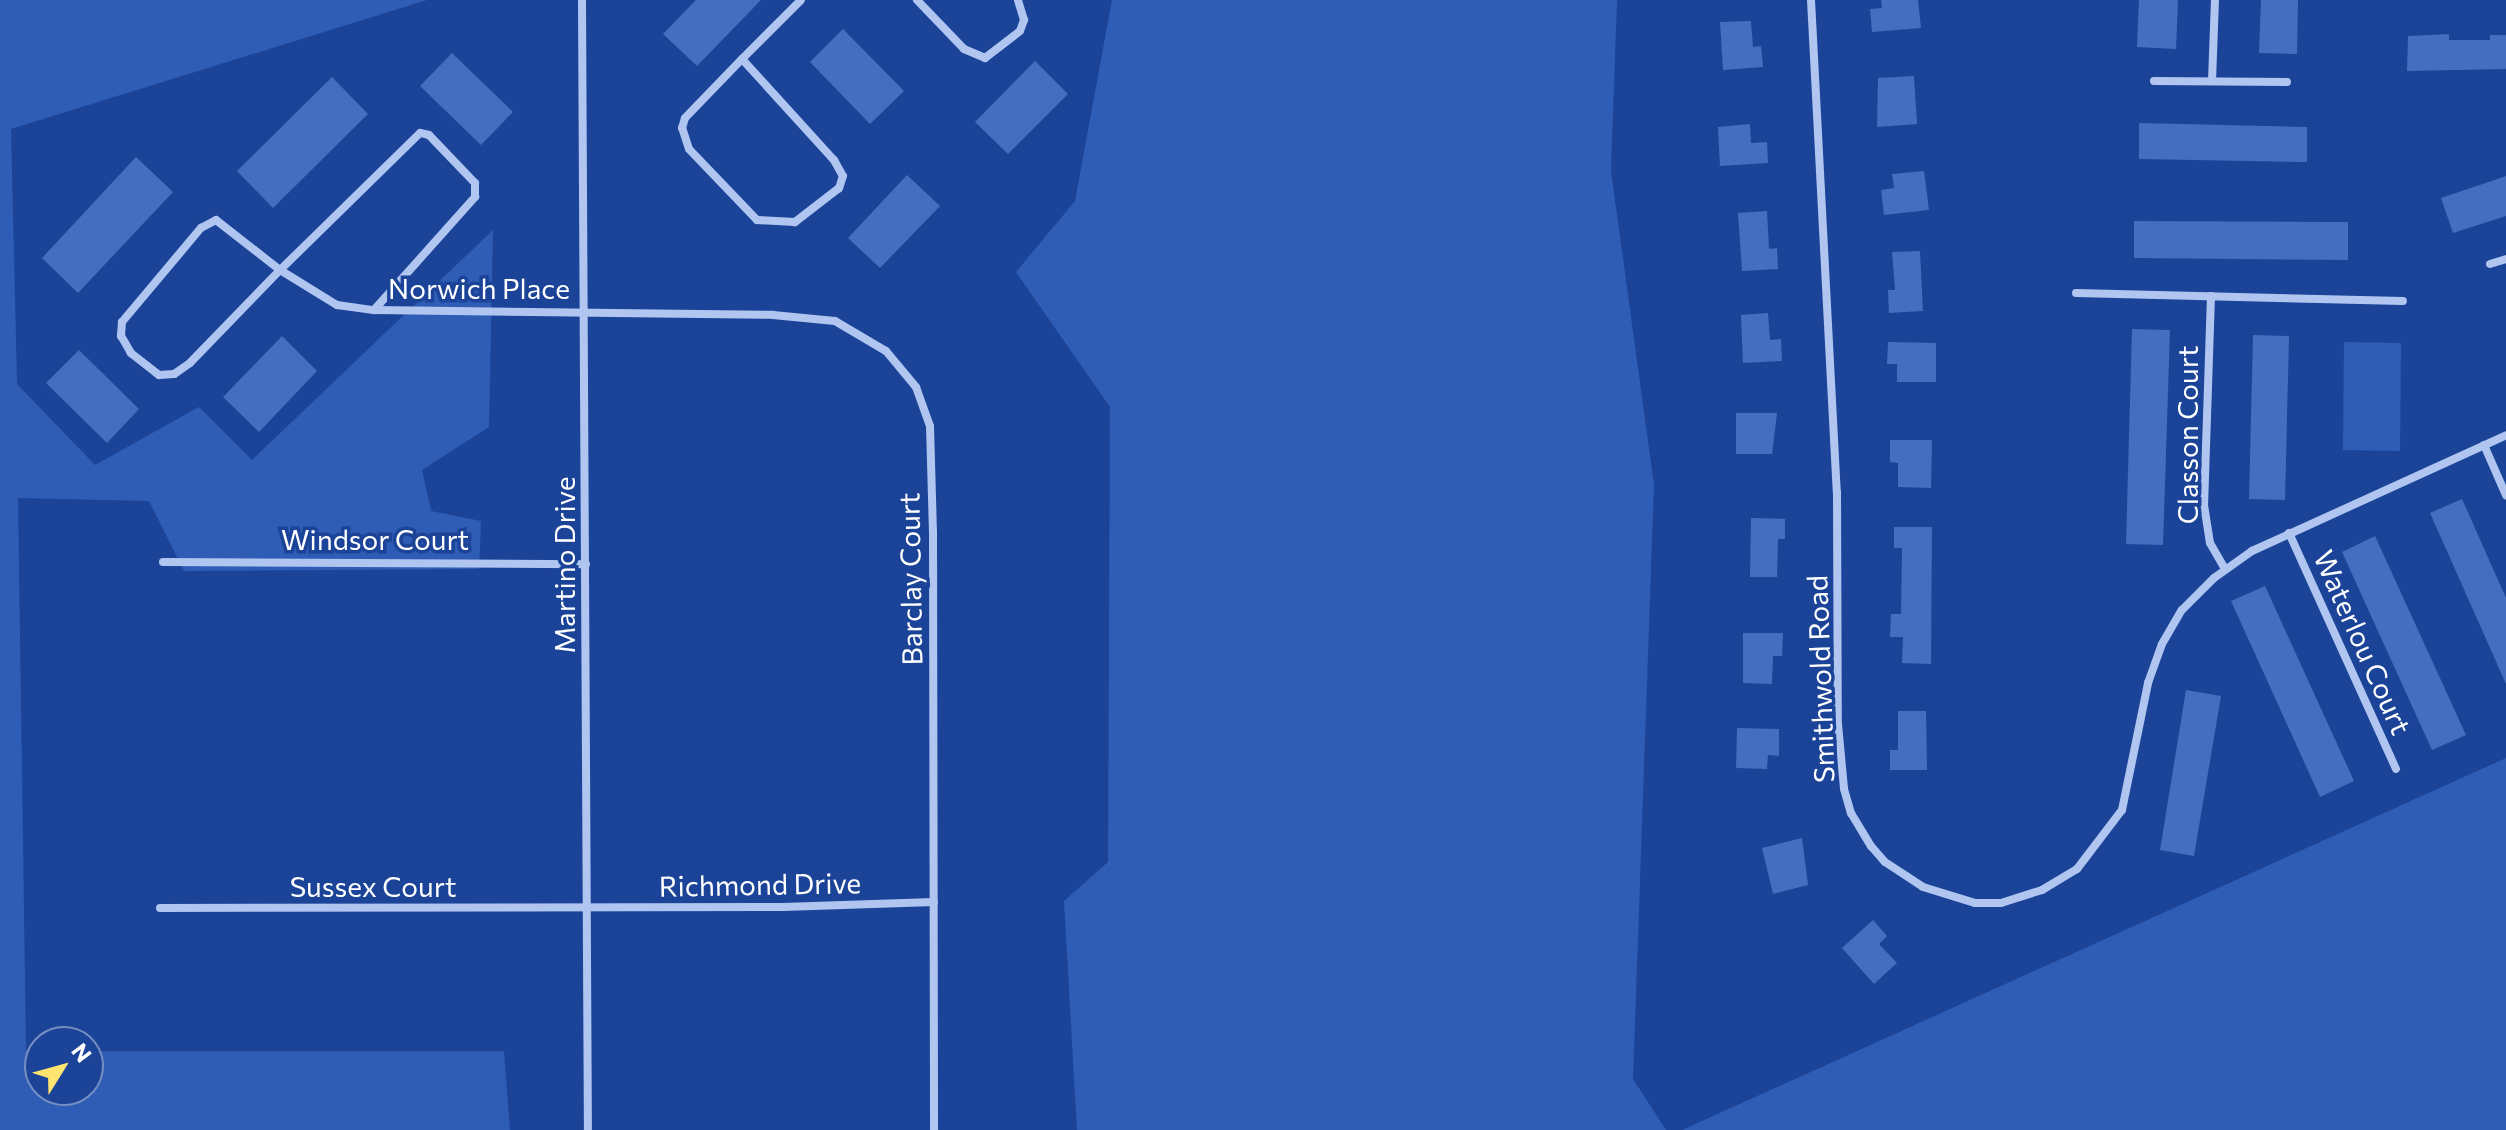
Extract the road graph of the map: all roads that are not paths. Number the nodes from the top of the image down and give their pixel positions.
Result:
1 (582, 0) edge
2 (917, 0) edge
3 (1018, 0) edge
4 (1811, 0) edge
5 (2215, 0) edge
6 (799, 1) edge
7 (742, 59) junction
8 (2154, 81) dead end
9 (2212, 81) junction
10 (2287, 82) dead end
11 (2506, 259) edge
12 (2490, 264) dead end
13 (280, 270) junction
14 (2076, 293) dead end
15 (2211, 296) junction
16 (2403, 301) dead end
17 (374, 310) junction
18 (584, 311) junction
19 (2506, 435) edge
20 (2484, 445) junction
21 (2506, 495) edge
22 (2289, 533) junction
23 (163, 562) dead end
24 (586, 564) junction
25 (2225, 569) junction
26 (2396, 769) dead end
27 (934, 902) junction
28 (160, 908) dead end
29 (586, 908) junction
30 (588, 1130) edge
31 (934, 1130) edge

1 - 18 street, Martino Drive
2 - 3 street
4 - 25 street, Smithwold Road
5 - 9 street
6 - 7 street
7 - 7 street
8 - 9 street
9 - 10 street
11 - 12 street
13 - 13 street, Norwich Place
13 - 17 street, Norwich Place
13 - 17 street, Norwich Place
14 - 15 street
15 - 16 street
15 - 25 street, Classon Court
17 - 18 street, Norwich Place
18 - 24 street, Martino Drive
18 - 27 street, Barclay Court
19 - 20 street, Smithwold Road
20 - 21 street
20 - 22 street, Smithwold Road
22 - 25 street, Smithwold Road
22 - 26 street, Waterlou Court
23 - 24 street, Windsor Court
24 - 29 street, Martino Drive
27 - 29 street, Richmond Drive
27 - 31 street, Barclay Court
28 - 29 street, Sussex Court
29 - 30 street, Martino Drive

